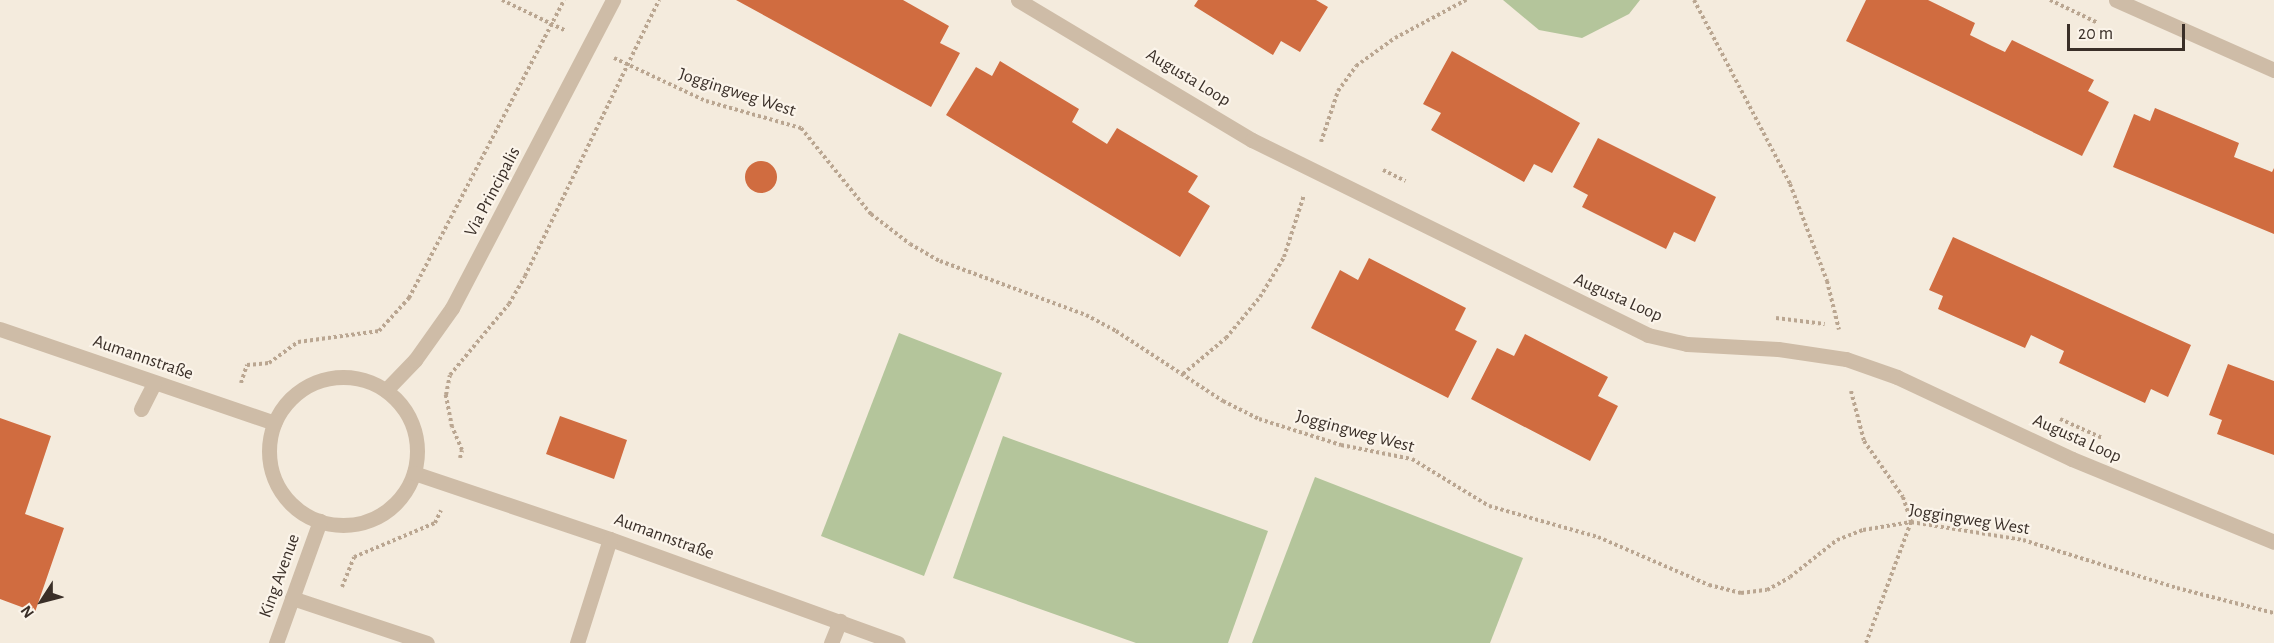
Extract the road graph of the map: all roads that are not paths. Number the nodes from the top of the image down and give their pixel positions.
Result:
1 (613, 0) edge
2 (1018, 0) edge
3 (2116, 0) edge
4 (2274, 70) edge
5 (0, 328) edge
6 (154, 383) junction
7 (386, 390) junction
8 (141, 409) dead end
9 (274, 423) junction
10 (414, 473) junction
11 (320, 521) junction
12 (610, 538) junction
13 (2274, 542) edge
14 (292, 598) junction
15 (840, 621) junction
16 (276, 643) edge
17 (427, 643) edge
18 (577, 643) edge
19 (831, 643) edge
20 (898, 643) edge

1 - 7 street, Via Principalis
2 - 13 street, Augusta Loop
3 - 4 street
5 - 6 street, Aumannstraße
6 - 8 street
6 - 9 street, Aumannstraße
7 - 9 street
7 - 10 street
9 - 11 street
10 - 11 street
10 - 12 street, Aumannstraße
11 - 14 street, King Avenue
12 - 15 street, Aumannstraße
12 - 18 street
14 - 16 street, King Avenue
14 - 17 street
15 - 19 street
15 - 20 street, Aumannstraße

